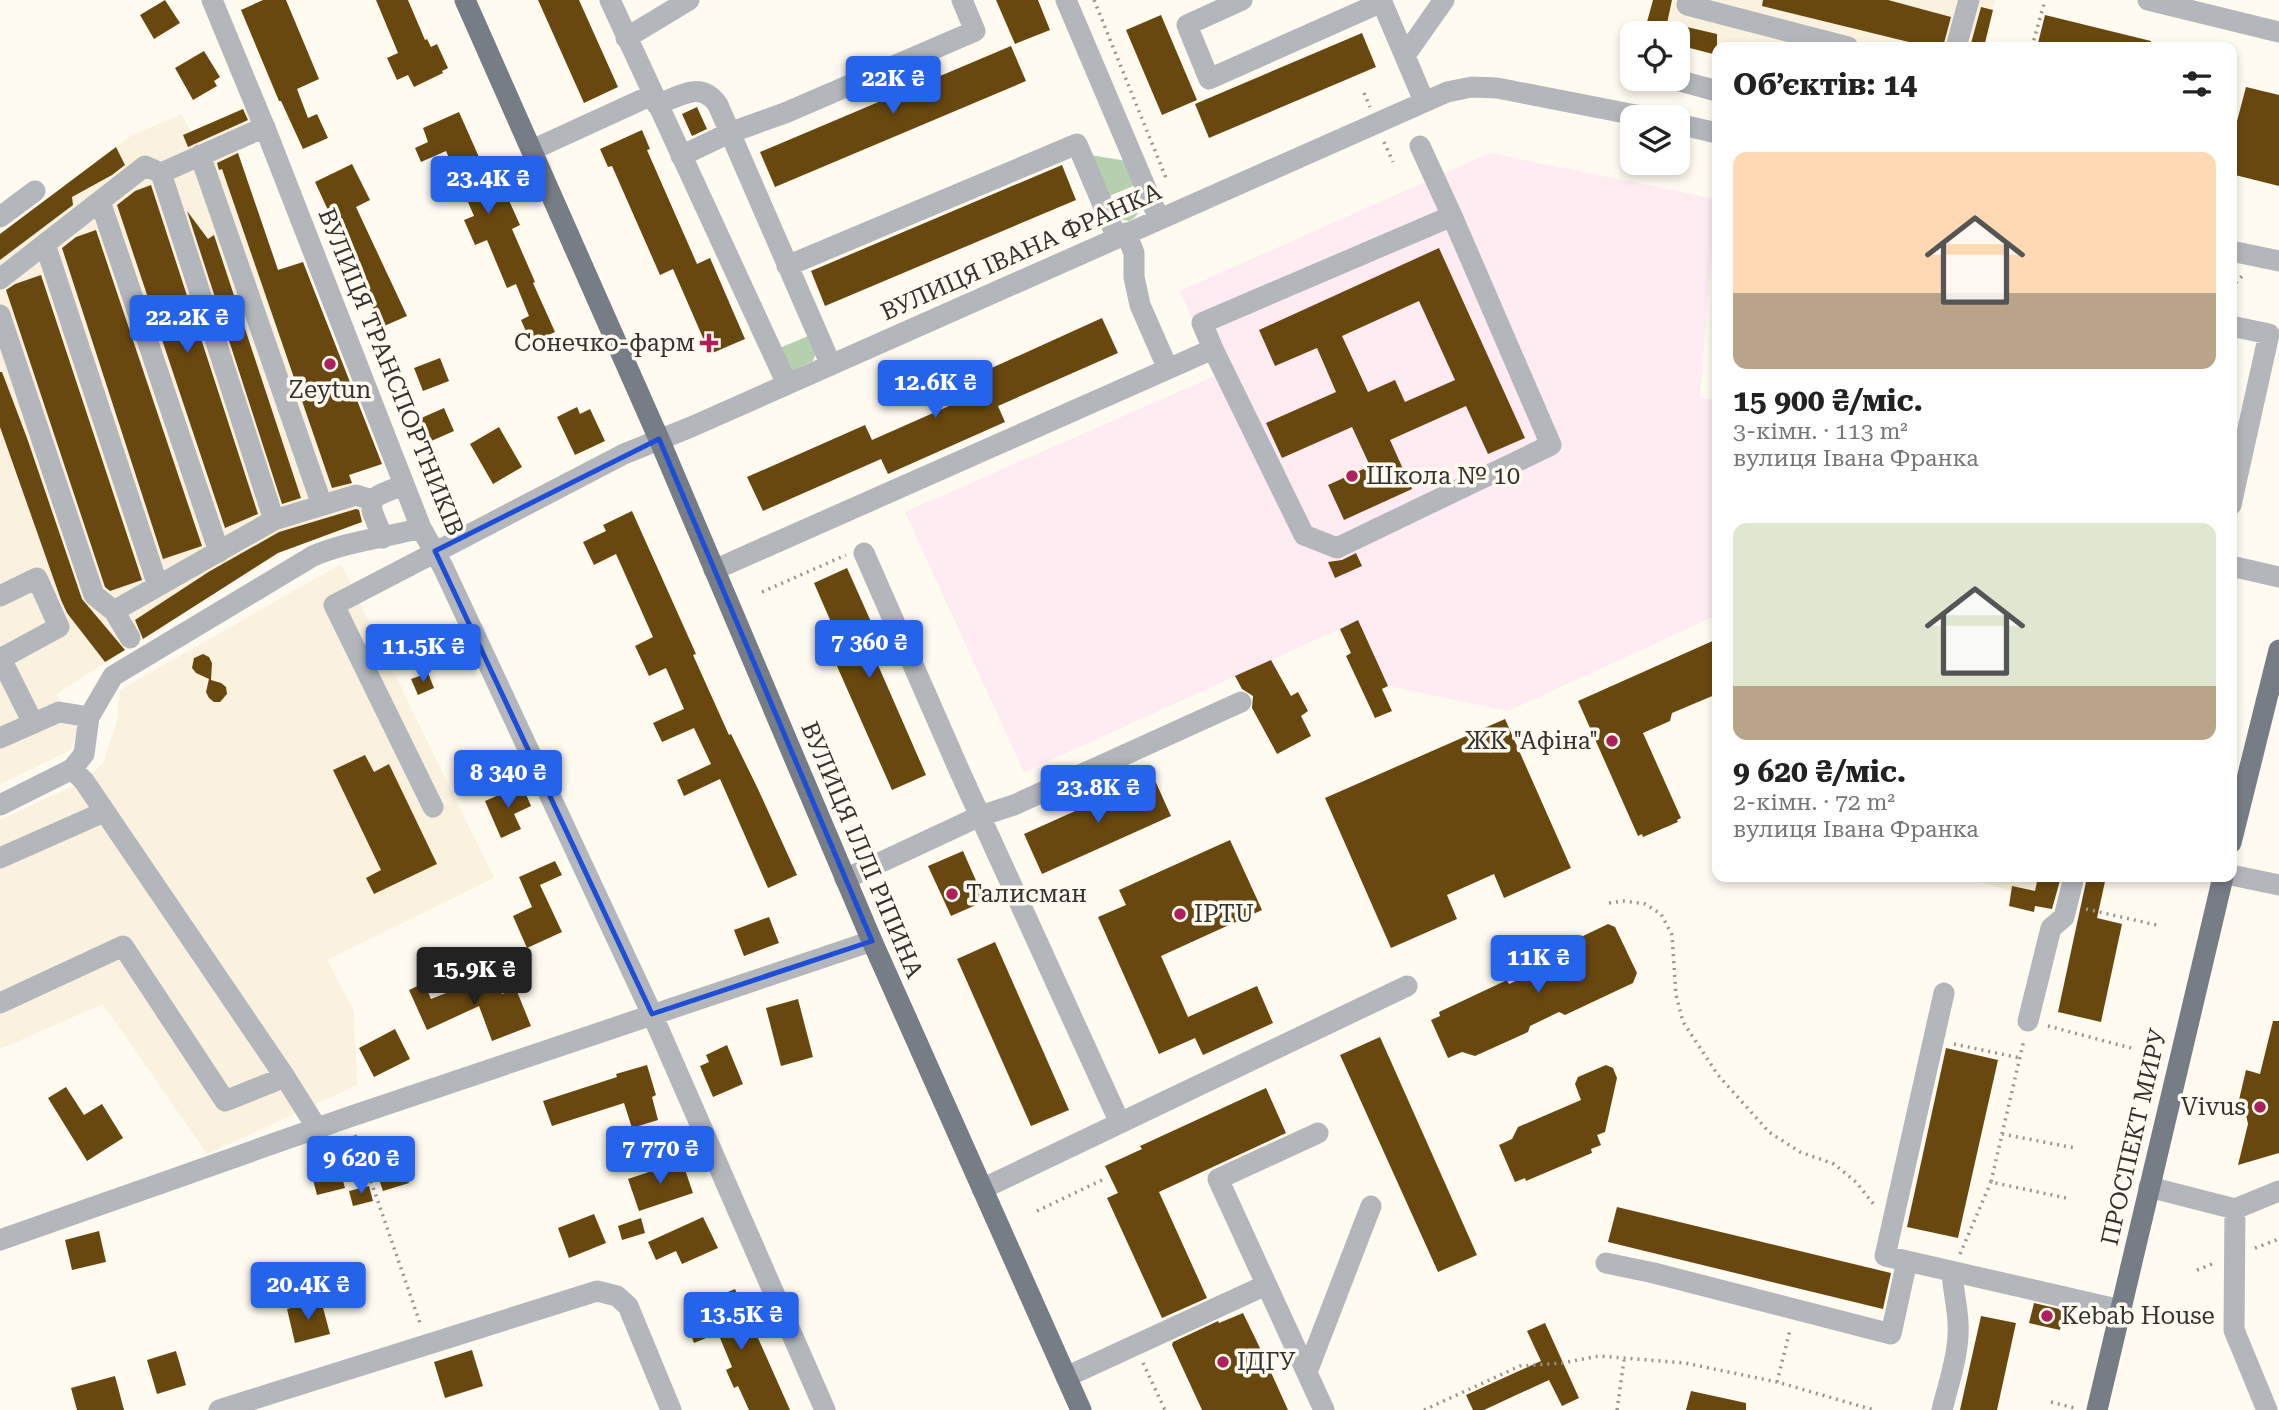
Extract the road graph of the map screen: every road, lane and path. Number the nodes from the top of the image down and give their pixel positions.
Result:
1 (212, 0) edge
2 (465, 0) edge
3 (610, 0) edge
4 (689, 0) edge
5 (961, 0) edge
6 (1066, 0) edge
7 (1094, 0) edge
8 (1242, 0) edge
9 (1444, 0) edge
10 (1688, 0) edge
11 (1969, 0) edge
12 (2045, 0) edge
13 (2148, 0) edge
14 (1381, 1) edge
15 (2279, 33) edge
16 (626, 37) junction
17 (1829, 42) edge
18 (1957, 42) edge
19 (2033, 42) edge
20 (1406, 54) junction
21 (1690, 84) edge
22 (1712, 90) edge
23 (1364, 93) dead end
24 (654, 100) junction
25 (1424, 101) junction
26 (1370, 108) dead end
27 (1620, 112) edge
28 (265, 127) junction
29 (1690, 127) edge
30 (1380, 132) dead end
31 (1712, 132) edge
32 (729, 133) junction
33 (1420, 146) dead end
34 (531, 150) junction
35 (200, 155) junction
36 (681, 156) junction
37 (1393, 162) dead end
38 (161, 173) junction
39 (1167, 178) dead end
40 (35, 191) dead end
41 (100, 201) junction
42 (1452, 216) junction
43 (0, 217) edge
44 (1159, 219) junction
45 (1122, 236) junction
46 (45, 244) junction
47 (2237, 252) edge
48 (2279, 261) edge
49 (787, 266) junction
50 (2243, 275) dead end
51 (0, 279) edge
52 (2237, 282) edge
53 (0, 315) edge
54 (2237, 327) edge
55 (1213, 349) junction
56 (831, 365) junction
57 (1168, 369) junction
58 (787, 384) junction
59 (659, 439) junction
60 (2237, 478) edge
61 (404, 485) junction
62 (372, 500) junction
63 (322, 505) junction
64 (274, 520) junction
65 (421, 528) junction
66 (383, 538) junction
67 (435, 551) junction
68 (219, 552) junction
69 (867, 561) joint
70 (2237, 567) edge
71 (715, 570) junction
72 (2279, 577) edge
73 (159, 586) junction
74 (762, 592) dead end
75 (0, 596) edge
76 (114, 611) junction
77 (130, 638) dead end
78 (2279, 650) edge
79 (0, 659) edge
80 (1241, 702) dead end
81 (89, 717) junction
82 (33, 723) junction
83 (0, 738) edge
84 (72, 769) junction
85 (0, 805) edge
86 (433, 807) dead end
87 (104, 812) junction
88 (980, 816) junction
89 (2237, 819) edge
90 (0, 859) edge
91 (2237, 876) edge
92 (845, 879) junction
93 (2073, 882) edge
94 (2222, 882) edge
95 (2279, 885) edge
96 (1609, 904) dead end
97 (2067, 905) junction
98 (2161, 926) dead end
99 (872, 941) junction
100 (1407, 986) dead end
101 (1944, 993) dead end
102 (0, 1003) edge
103 (652, 1014) junction
104 (2028, 1021) junction
105 (1934, 1039) junction
106 (2131, 1048) dead end
107 (2020, 1059) junction
108 (285, 1077) junction
109 (349, 1117) junction
110 (1120, 1123) junction
111 (317, 1128) junction
112 (1318, 1133) dead end
113 (2002, 1133) junction
114 (2075, 1148) dead end
115 (1104, 1179) dead end
116 (1991, 1182) junction
117 (2149, 1187) junction
118 (982, 1189) junction
119 (2279, 1191) edge
120 (2066, 1198) dead end
121 (1371, 1206) dead end
122 (2235, 1209) junction
123 (1037, 1211) dead end
124 (1890, 1232) junction
125 (0, 1240) edge
126 (1907, 1261) junction
127 (1606, 1263) dead end
128 (1952, 1272) junction
129 (1266, 1285) junction
130 (1796, 1310) junction
131 (2121, 1310) junction
132 (428, 1345) junction
133 (1134, 1345) junction
134 (1624, 1360) junction
135 (1307, 1373) junction
136 (1066, 1377) junction
137 (1777, 1382) junction
138 (2051, 1402) dead end
139 (2075, 1408) dead end
140 (219, 1410) edge
141 (671, 1410) edge
142 (825, 1410) edge
143 (1081, 1410) edge
144 (1165, 1410) edge
145 (1324, 1410) edge
146 (1424, 1410) edge
147 (1616, 1410) edge
148 (1874, 1410) edge
149 (1942, 1410) edge
150 (2097, 1410) edge
151 (2267, 1410) edge

1 - 28 street, ВУЛИЦЯ ТРАНСПОРТНИКІВ
2 - 34 main road, ВУЛИЦЯ ІЛЛІ РІПИНА
3 - 16 street
4 - 16 street
5 - 32 street
6 - 44 street
7 - 39 path
8 - 14 street
9 - 20 street
10 - 17 street
11 - 18 street
12 - 19 path
13 - 15 street
14 - 20 street
16 - 24 street
20 - 25 street
21 - 22 street
23 - 26 path
24 - 32 street
24 - 34 street
24 - 36 street
25 - 27 street, ВУЛИЦЯ ІВАНА ФРАНКА
25 - 44 street, ВУЛИЦЯ ІВАНА ФРАНКА
28 - 35 street
28 - 61 street, ВУЛИЦЯ ТРАНСПОРТНИКІВ
29 - 31 street
30 - 37 path
32 - 36 street
32 - 49 street
33 - 42 street
34 - 59 main road, ВУЛИЦЯ ІЛЛІ РІПИНА
35 - 38 street
35 - 63 street
36 - 58 street
38 - 41 street
38 - 64 street
40 - 43 street
41 - 46 street
41 - 68 street
42 - 55 street
42 - 55 street
44 - 45 street, ВУЛИЦЯ ІВАНА ФРАНКА
45 - 49 street
45 - 56 street, ВУЛИЦЯ ІВАНА ФРАНКА
45 - 57 street
46 - 51 street
46 - 73 street
47 - 48 street
49 - 56 street
50 - 52 path
53 - 76 street
54 - 60 street
55 - 57 street
56 - 58 street, ВУЛИЦЯ ІВАНА ФРАНКА
57 - 71 street
58 - 59 street, ВУЛИЦЯ ІВАНА ФРАНКА
59 - 67 street, ВУЛИЦЯ ІВАНА ФРАНКА
59 - 71 main road, ВУЛИЦЯ ІЛЛІ РІПИНА
61 - 62 street
61 - 65 street, ВУЛИЦЯ ТРАНСПОРТНИКІВ
62 - 63 street
62 - 66 street
63 - 64 street
64 - 68 street
65 - 66 street
65 - 67 street, ВУЛИЦЯ ТРАНСПОРТНИКІВ
66 - 81 street
67 - 86 street, ВУЛИЦЯ ІВАНА ФРАНКА
67 - 103 street, ВУЛИЦЯ ТРАНСПОРТНИКІВ
68 - 73 street
69 - 74 path
69 - 88 street
70 - 72 street
71 - 92 main road, ВУЛИЦЯ ІЛЛІ РІПИНА
73 - 76 street
75 - 79 street
76 - 77 street
78 - 89 main road
79 - 82 street
80 - 88 street
81 - 82 street
81 - 84 street
82 - 83 street
84 - 85 street
84 - 87 street
87 - 90 street
87 - 108 street
88 - 92 street
88 - 110 street
91 - 95 street
92 - 99 main road, ВУЛИЦЯ ІЛЛІ РІПИНА
93 - 97 street
94 - 117 main road, ПРОСПЕКТ МИРУ
96 - 124 path
97 - 98 path
97 - 104 street
99 - 103 street
99 - 118 main road, ВУЛИЦЯ ІЛЛІ РІПИНА
100 - 110 street
101 - 105 street
102 - 108 street
103 - 109 street
103 - 142 street, ВУЛИЦЯ ТРАНСПОРТНИКІВ
104 - 106 path
104 - 107 path
105 - 107 path
105 - 124 street
107 - 113 path
108 - 111 street
109 - 111 street
109 - 132 path
110 - 118 street
111 - 125 street
112 - 129 street
113 - 114 path
113 - 116 path
115 - 123 path
116 - 120 path
116 - 128 path
117 - 122 street
117 - 131 main road, ПРОСПЕКТ МИРУ
118 - 136 main road, ВУЛИЦЯ ІЛЛІ РІПИНА
119 - 122 street
121 - 135 street
122 - 151 street
124 - 126 street
126 - 128 street
126 - 130 street
127 - 130 street
128 - 131 street
128 - 149 street
129 - 133 street
129 - 135 street
130 - 137 path
131 - 150 main road, ПРОСПЕКТ МИРУ
132 - 140 street
132 - 141 street
133 - 136 street
133 - 144 path
134 - 137 path
134 - 146 path
134 - 147 path
135 - 145 street
136 - 143 main road, ВУЛИЦЯ ІЛЛІ РІПИНА
137 - 148 path
138 - 139 path

